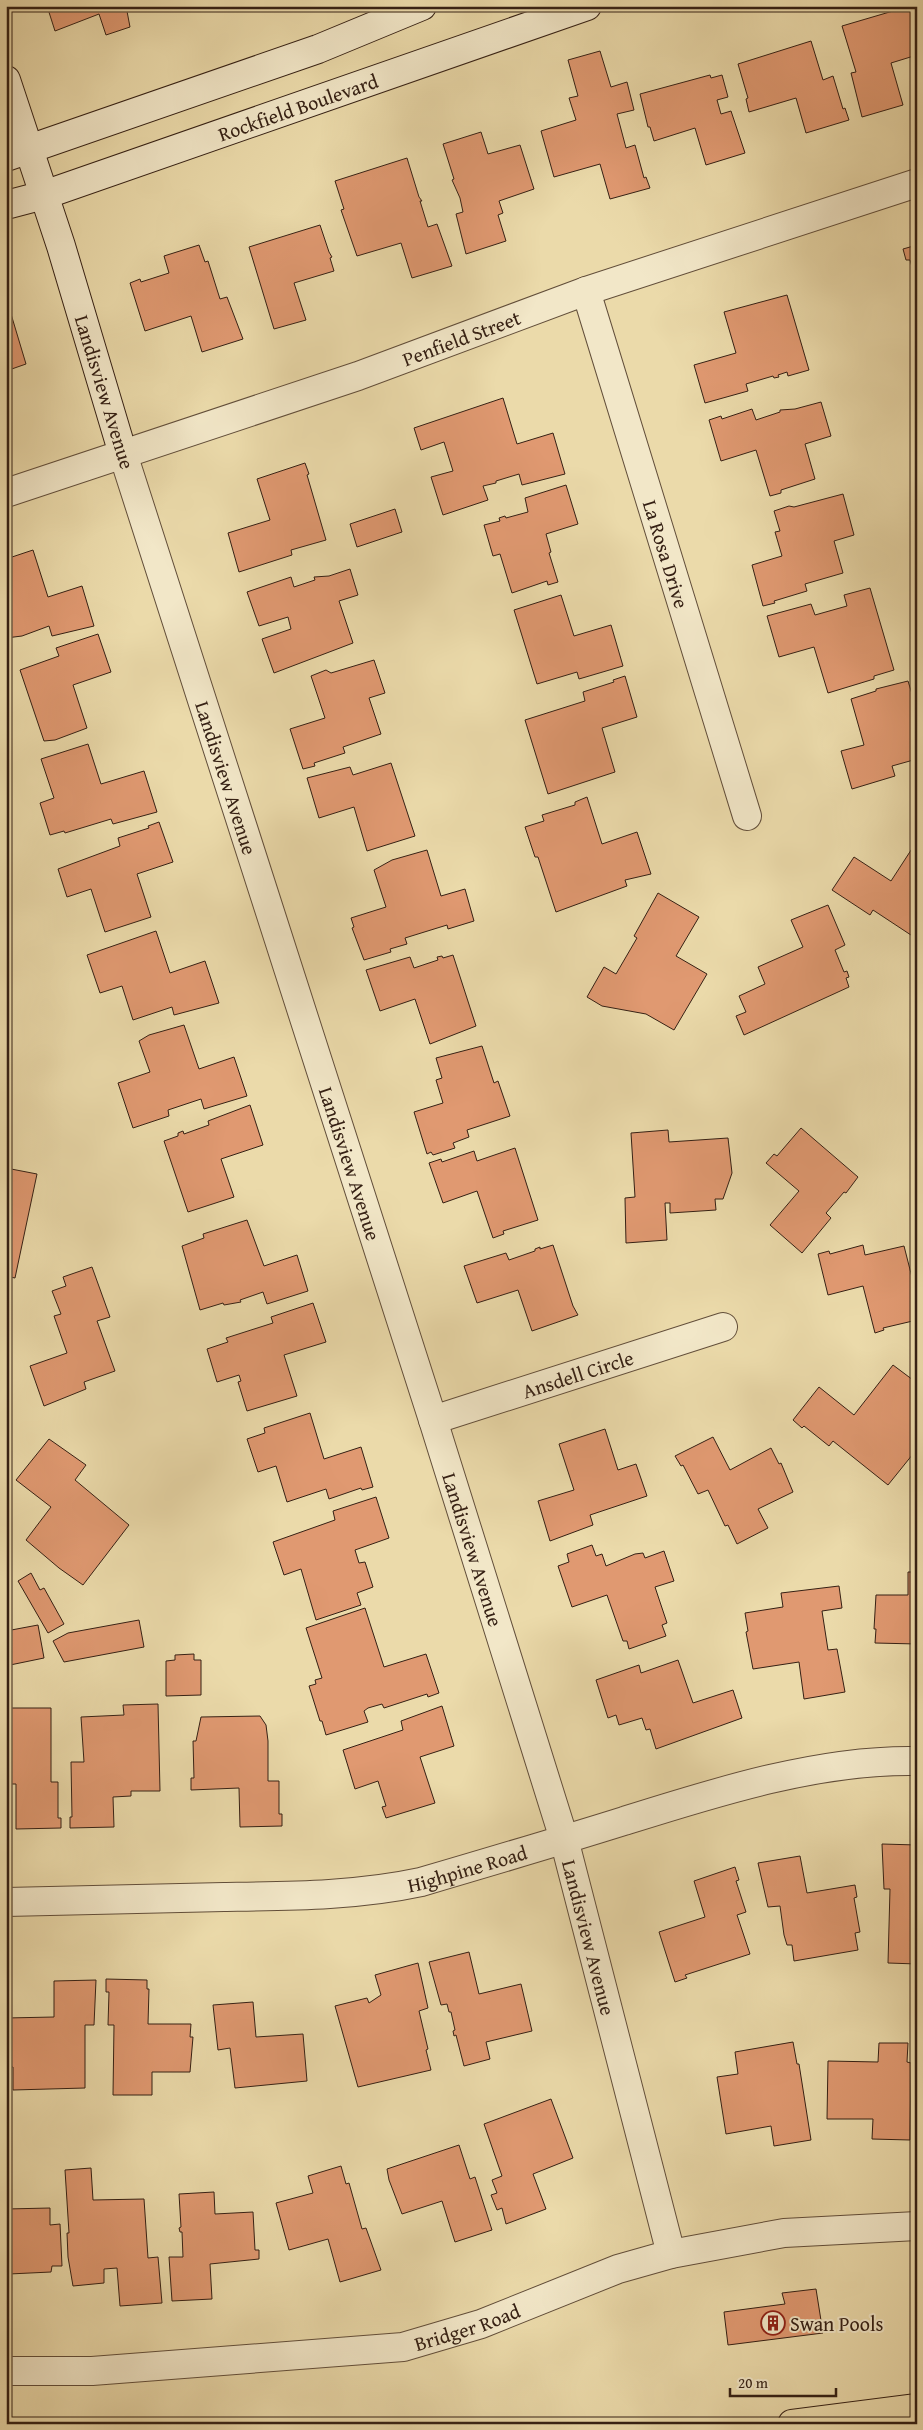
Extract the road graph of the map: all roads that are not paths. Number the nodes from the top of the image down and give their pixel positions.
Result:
1 (422, 6) edge
2 (587, 6) edge
3 (6, 80) edge
4 (18, 153) edge
5 (917, 183) edge
6 (44, 195) junction
7 (6, 205) edge
8 (586, 290) junction
9 (123, 454) junction
10 (6, 493) edge
11 (747, 816) dead end
12 (724, 1327) dead end
13 (433, 1420) junction
14 (917, 1761) edge
15 (564, 1839) junction
16 (6, 1902) edge
17 (917, 2226) edge
18 (671, 2254) junction
19 (6, 2371) edge
20 (917, 2408) edge
21 (792, 2424) edge

1 - 4 street
2 - 6 street, Rockfield Boulevard
3 - 4 street, Landisview Avenue
4 - 6 street, Landisview Avenue
5 - 8 street, Penfield Street
6 - 7 street, Rockfield Boulevard
6 - 9 street, Landisview Avenue
8 - 9 street, Penfield Street
8 - 11 street, La Rosa Drive
9 - 10 street, Penfield Street
9 - 13 street, Landisview Avenue
12 - 13 street, Ansdell Circle
13 - 15 street, Landisview Avenue
14 - 15 street, Highpine Road
15 - 16 street, Highpine Road
15 - 18 street, Landisview Avenue
17 - 18 street, Bridger Road
18 - 19 street, Bridger Road
20 - 21 highway

